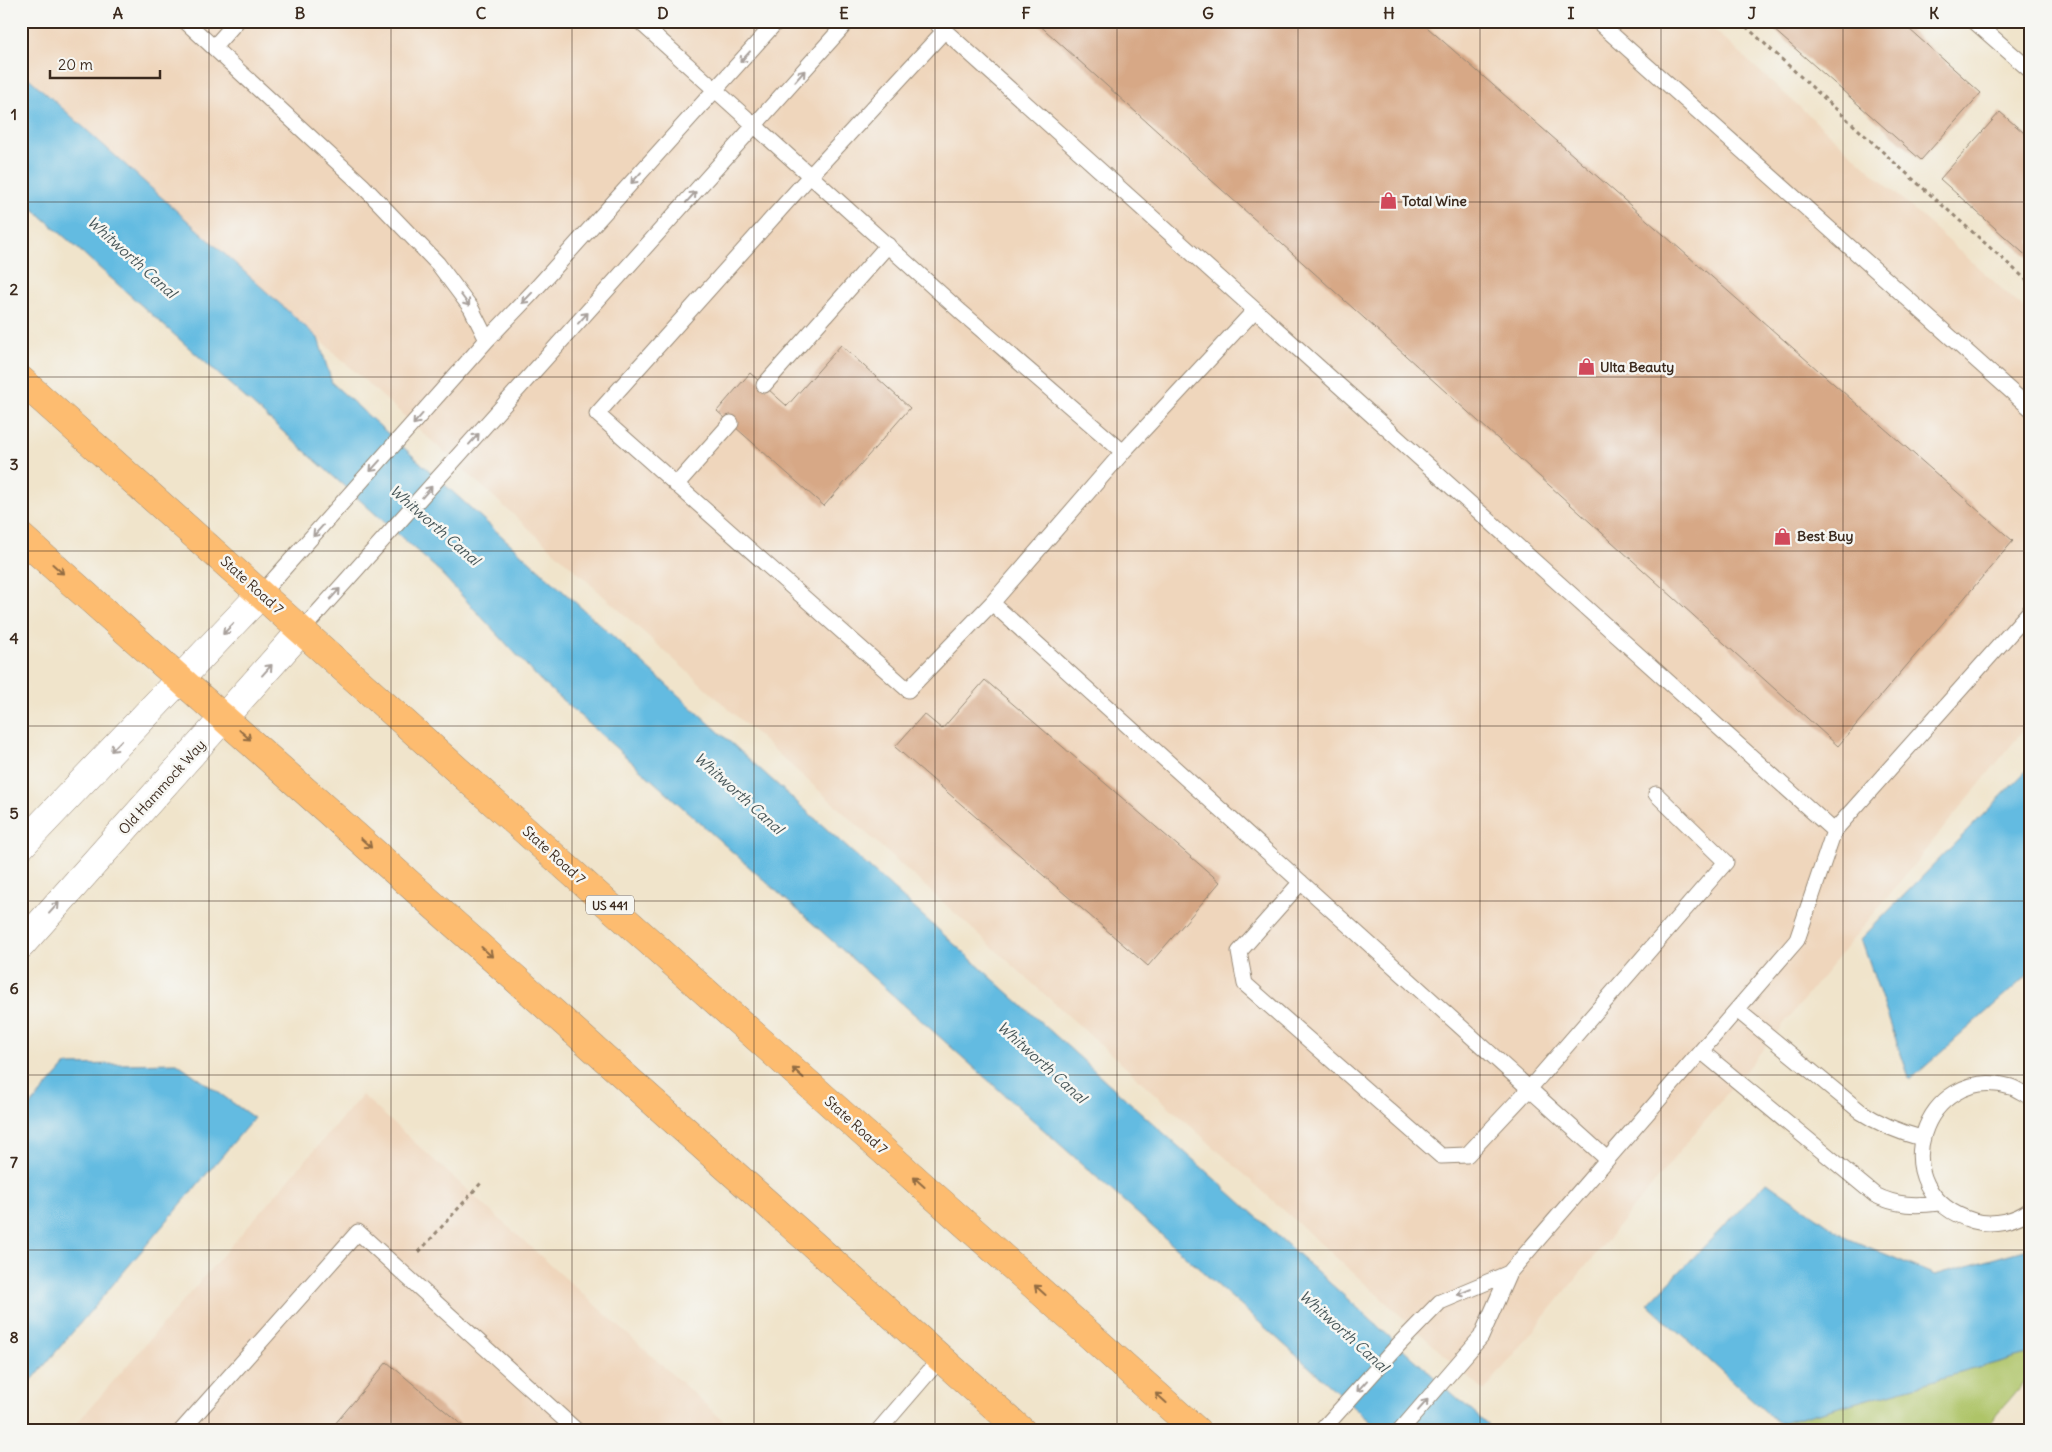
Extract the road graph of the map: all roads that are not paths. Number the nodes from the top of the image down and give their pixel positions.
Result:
1 (185, 21) edge
2 (237, 21) edge
3 (639, 21) edge
4 (777, 21) edge
5 (848, 21) edge
6 (1597, 21) edge
7 (1974, 21) edge
8 (939, 26) edge
9 (214, 47) junction
10 (2031, 71) edge
11 (715, 90) junction
12 (755, 126) junction
13 (810, 176) junction
14 (888, 245) junction
15 (1255, 310) junction
16 (487, 340) junction
17 (21, 380) edge
18 (764, 385) dead end
19 (2031, 409) edge
20 (731, 424) dead end
21 (1123, 452) junction
22 (676, 485) junction
23 (21, 537) edge
24 (262, 594) junction
25 (992, 603) junction
26 (2031, 610) edge
27 (302, 630) junction
28 (181, 678) junction
29 (224, 717) junction
30 (1656, 794) dead end
31 (1834, 831) junction
32 (21, 846) edge
33 (1301, 882) junction
34 (21, 944) edge
35 (1738, 1010) junction
36 (1702, 1051) junction
37 (1529, 1089) junction
38 (2031, 1097) edge
39 (1921, 1138) junction
40 (1607, 1159) junction
41 (1939, 1203) junction
42 (2031, 1209) edge
43 (1509, 1273) junction
44 (940, 1359) junction
45 (181, 1431) edge
46 (577, 1431) edge
47 (878, 1431) edge
48 (1022, 1431) edge
49 (1197, 1431) edge
50 (1321, 1431) edge
51 (1400, 1431) edge

1 - 9 lane
2 - 9 lane
3 - 11 lane
4 -> 11 lane
12 -> 5 lane
6 - 19 lane
7 - 10 lane
8 - 13 lane
8 - 15 lane
9 -> 16 lane
11 - 12 lane
11 -> 16 lane
12 - 13 lane
27 -> 12 lane
13 - 14 lane
13 - 22 lane
14 - 18 lane
14 - 21 lane
15 - 21 lane
15 - 31 lane
16 -> 24 lane
17 - 24 main road, State Road 7 / US 441
20 - 22 lane
21 - 25 lane
22 - 25 lane
23 -> 28 main road
24 - 27 main road, State Road 7 / US 441
24 -> 28 street
25 - 33 lane
26 - 31 lane
29 -> 27 street, Old Hammock Way
49 -> 27 main road, State Road 7 / US 441
28 - 29 main road
28 -> 32 street
34 -> 29 street, Old Hammock Way
29 -> 44 main road
30 - 37 lane
31 - 35 lane
33 - 37 lane
33 - 37 lane
35 - 36 lane
35 - 39 lane
36 - 40 lane
36 - 41 lane
37 - 40 lane
38 - 39 lane
39 - 41 lane
40 - 43 lane
41 - 42 lane
43 -> 50 lane
51 -> 43 lane
44 - 47 lane
44 - 48 main road
45 - 46 lane

